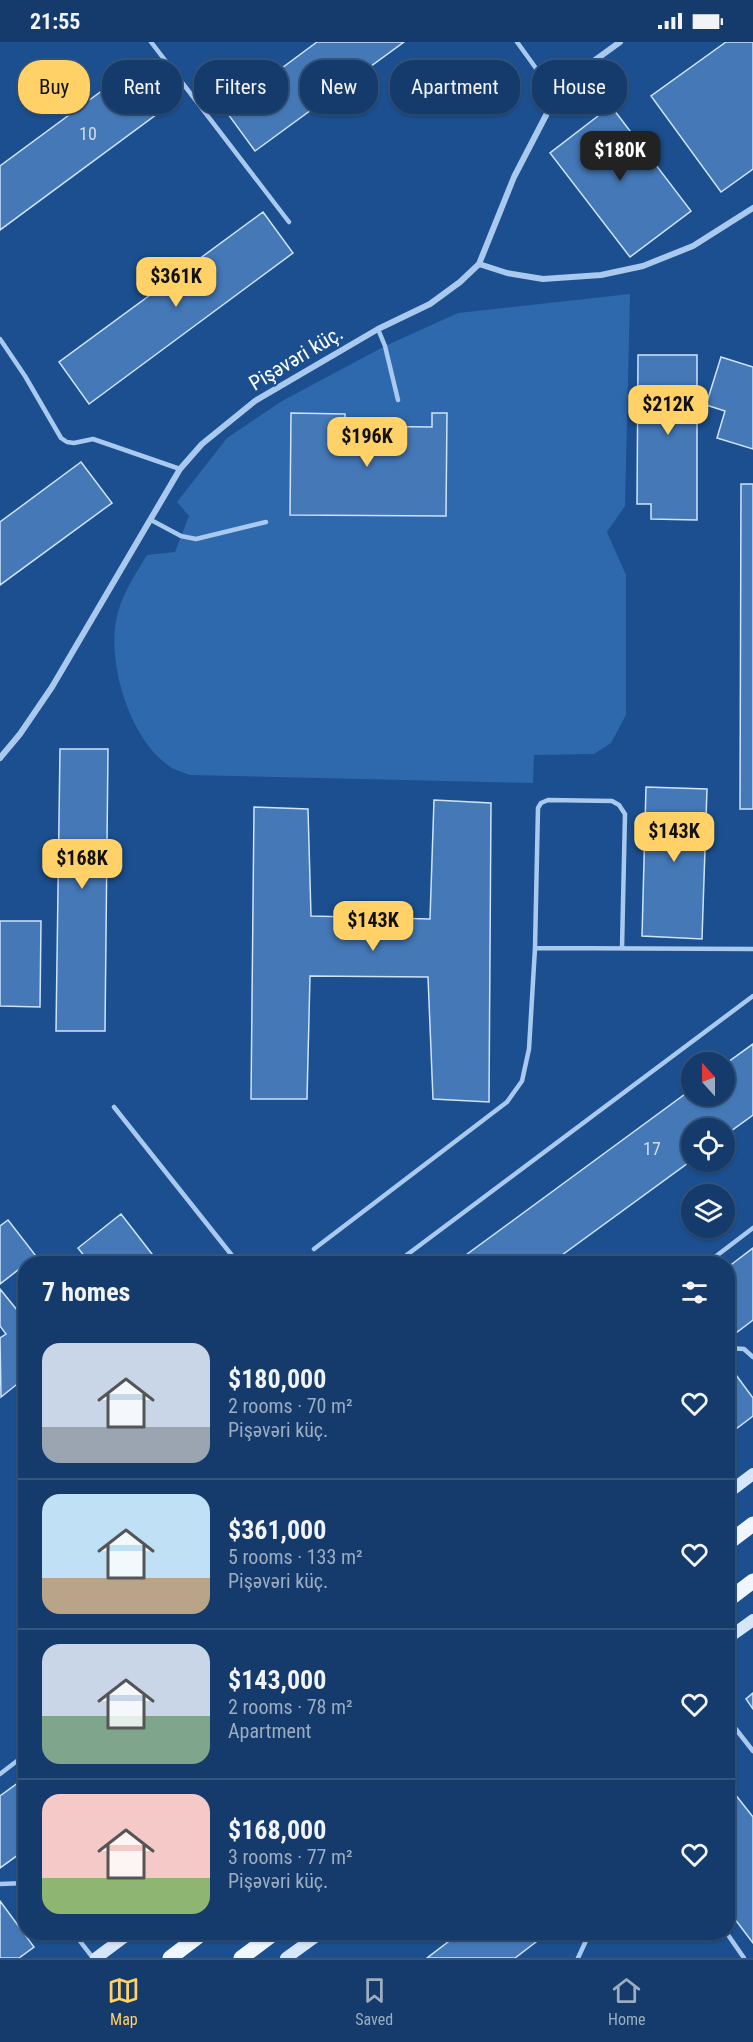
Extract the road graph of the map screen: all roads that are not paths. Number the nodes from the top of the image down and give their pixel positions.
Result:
1 (151, 42) edge
2 (517, 42) edge
3 (620, 42) edge
4 (595, 60) edge
5 (532, 63) edge
6 (547, 114) edge
7 (753, 208) edge
8 (289, 222) dead end
9 (478, 264) junction
10 (378, 329) junction
11 (0, 339) edge
12 (398, 400) dead end
13 (180, 469) junction
14 (151, 520) junction
15 (266, 522) dead end
16 (0, 758) edge
17 (535, 948) junction
18 (622, 948) junction
19 (753, 949) edge
20 (753, 996) edge
21 (114, 1107) dead end
22 (753, 1228) edge
23 (314, 1249) dead end
24 (232, 1256) edge
25 (405, 1256) edge
26 (716, 1256) edge
27 (735, 1348) edge
28 (753, 1356) edge
29 (753, 1474) edge
30 (735, 1488) edge
31 (753, 1524) edge
32 (735, 1538) edge
33 (753, 1581) edge
34 (735, 1594) edge
35 (753, 1620) edge
36 (735, 1633) edge
37 (735, 1728) edge
38 (753, 1751) edge
39 (18, 1760) edge
40 (0, 1774) edge
41 (18, 1883) edge
42 (0, 1884) edge
43 (79, 1940) edge
44 (120, 1940) edge
45 (194, 1940) edge
46 (265, 1940) edge
47 (311, 1940) edge
48 (586, 1940) edge
49 (732, 1940) edge
50 (94, 1958) edge
51 (170, 1958) edge
52 (241, 1958) edge
53 (286, 1958) edge
54 (578, 1958) edge
55 (744, 1958) edge

1 - 8 lane
2 - 5 lane
3 - 4 street
6 - 9 street
7 - 9 street
9 - 10 street, Pişəvəri küç.
10 - 12 lane
10 - 13 street, Pişəvəri küç.
11 - 13 lane
13 - 14 street, Pişəvəri küç.
14 - 15 lane
14 - 16 street, Pişəvəri küç.
17 - 18 lane
17 - 18 lane
17 - 23 lane
18 - 19 lane
20 - 25 lane
21 - 24 lane
22 - 26 lane
27 - 28 lane
29 - 30 main road
31 - 32 main road
33 - 34 main road
35 - 36 main road
37 - 38 lane
39 - 40 lane
41 - 42 lane
43 - 50 lane
44 - 50 main road
45 - 51 main road
46 - 52 main road
47 - 53 main road
48 - 54 lane
49 - 55 lane

